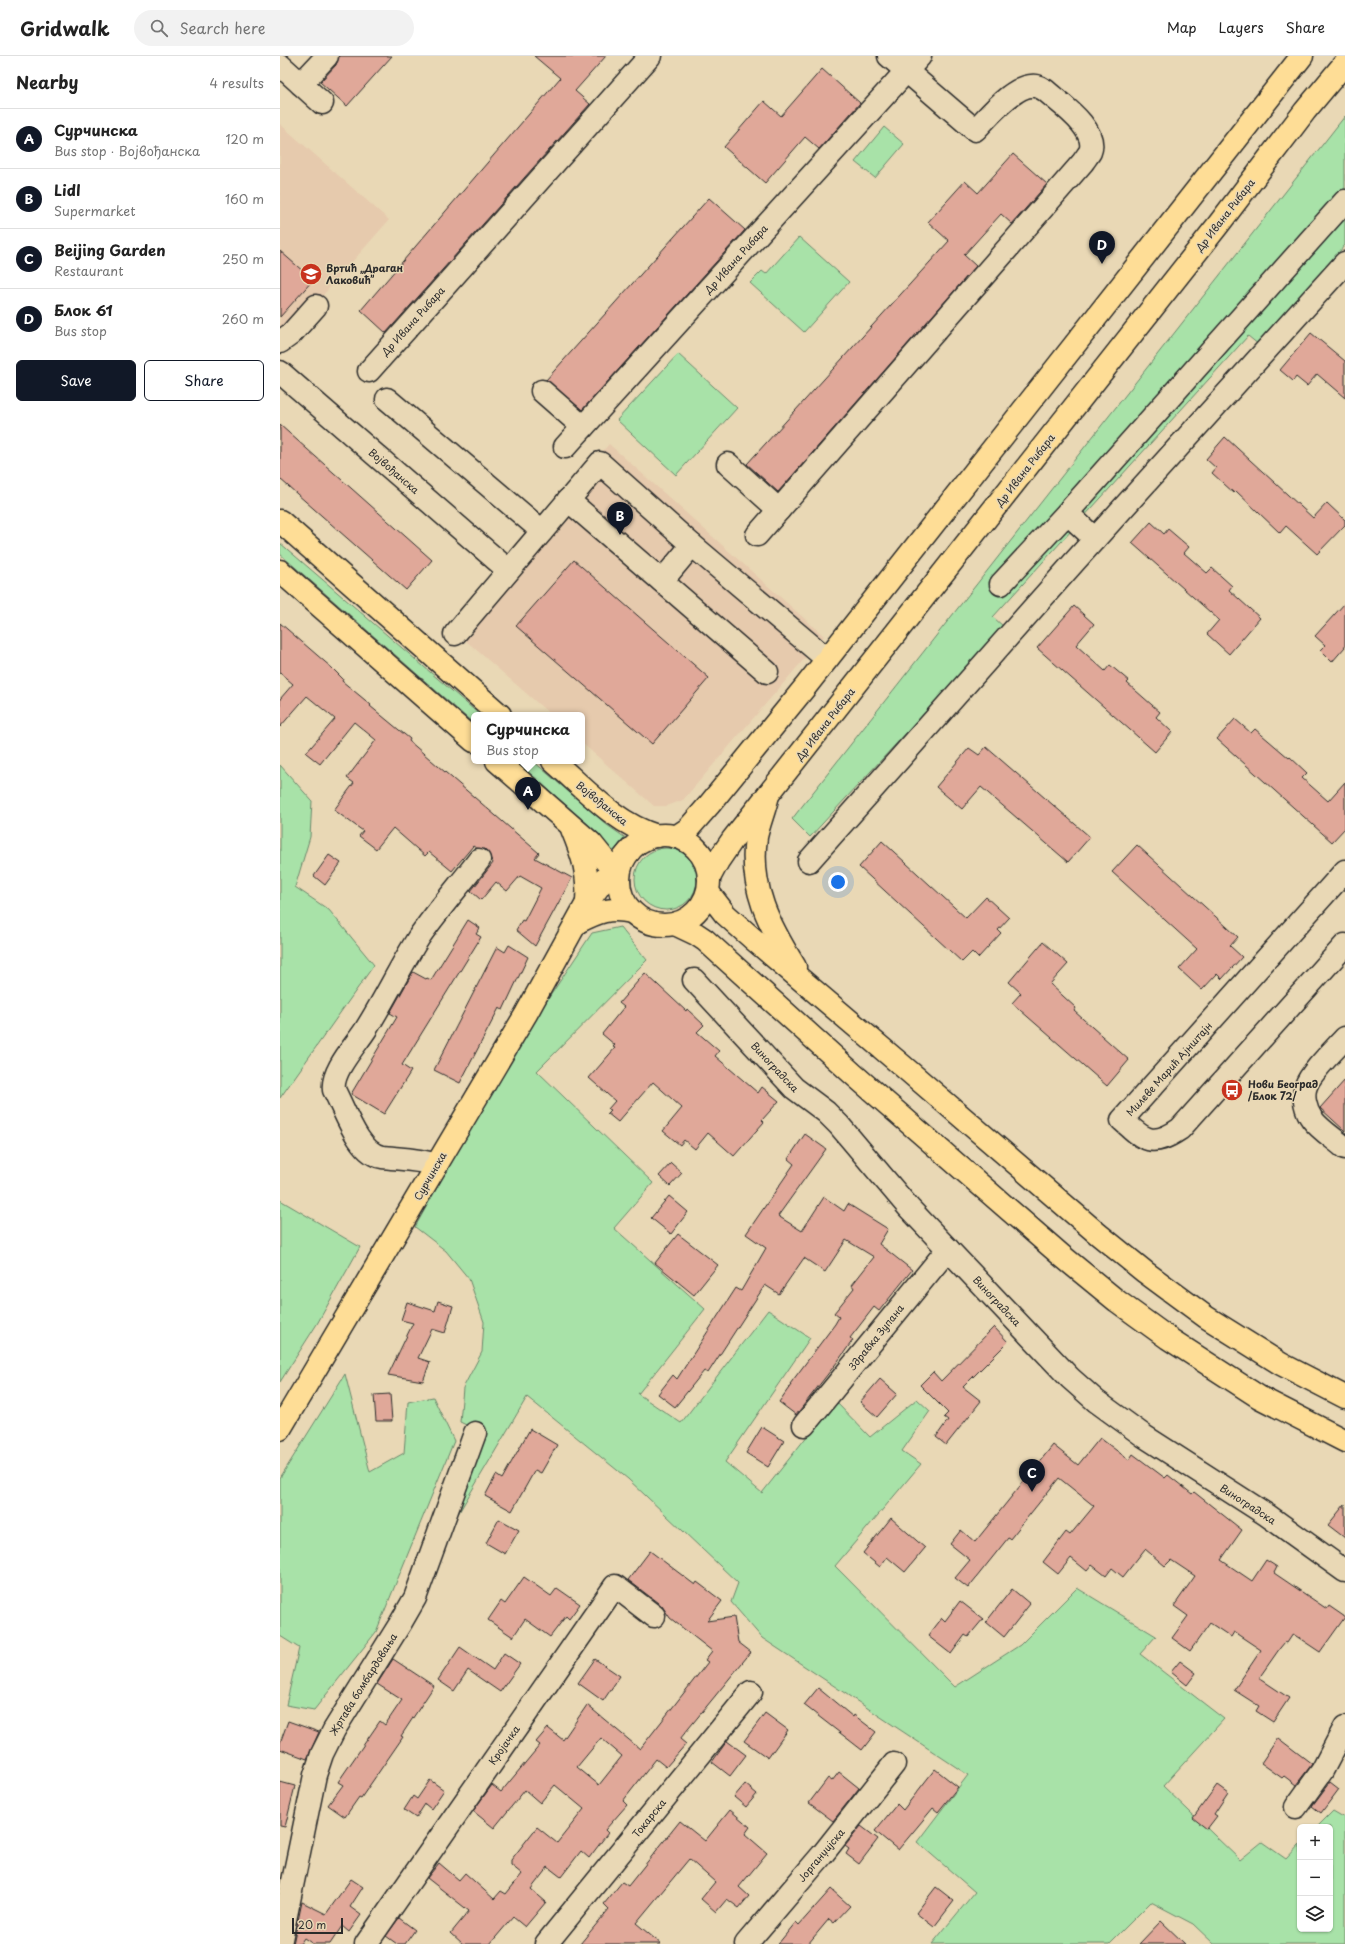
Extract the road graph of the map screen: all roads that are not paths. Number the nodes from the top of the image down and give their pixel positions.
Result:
1 (287, 56) edge
2 (327, 56) edge
3 (650, 56) edge
4 (890, 56) edge
5 (1295, 56) edge
6 (1302, 56) edge
7 (913, 61) edge
8 (1345, 63) edge
9 (280, 64) edge
10 (1345, 80) edge
11 (1282, 82) junction
12 (302, 84) junction
13 (322, 103) dead end
14 (1305, 111) junction
15 (1345, 201) edge
16 (1345, 263) edge
17 (316, 306) dead end
18 (280, 342) edge
19 (369, 371) dead end
20 (280, 372) edge
21 (542, 391) dead end
22 (387, 399) dead end
23 (582, 428) junction
24 (565, 446) dead end
25 (728, 464) dead end
26 (568, 500) junction
27 (778, 510) junction
28 (1066, 513) junction
29 (280, 521) edge
30 (542, 531) junction
31 (757, 535) dead end
32 (1095, 539) junction
33 (692, 545) junction
34 (508, 570) junction
35 (280, 571) edge
36 (662, 581) junction
37 (1001, 584) dead end
38 (455, 634) dead end
39 (827, 659) junction
40 (767, 672) dead end
41 (497, 712) edge
42 (471, 738) edge
43 (500, 764) edge
44 (556, 764) edge
45 (768, 795) junction
46 (569, 823) junction
47 (667, 837) junction
48 (479, 860) dead end
49 (809, 861) dead end
50 (1345, 871) edge
51 (616, 876) junction
52 (708, 885) junction
53 (587, 903) junction
54 (632, 912) junction
55 (578, 922) junction
56 (674, 924) junction
57 (1345, 945) edge
58 (694, 980) dead end
59 (804, 982) junction
60 (1345, 1038) edge
61 (1345, 1148) edge
62 (437, 1165) junction
63 (948, 1249) junction
64 (1345, 1397) edge
65 (804, 1425) dead end
66 (280, 1429) edge
67 (475, 1432) dead end
68 (1345, 1441) edge
69 (1345, 1572) edge
70 (654, 1616) dead end
71 (751, 1692) dead end
72 (1345, 1727) edge
73 (894, 1764) dead end
74 (1296, 1807) dead end
75 (280, 1944) edge
76 (366, 1944) edge
77 (546, 1944) edge
78 (746, 1944) edge

1 - 9 street
2 - 12 street
3 - 19 street, Др Ивана Рибара
4 - 7 street
5 - 11 main road
6 - 11 main road
7 - 23 street, Др Ивана Рибара
7 - 27 street
8 - 14 main road, Др Ивана Рибара
9 - 12 street
10 - 14 main road
11 - 39 main road
12 - 13 street
14 - 45 main road, Др Ивана Рибара
15 - 28 street
16 - 32 street
17 - 18 street
20 - 34 street, Војвођанска
21 - 23 street
22 - 30 street
23 - 24 street, Др Ивана Рибара
25 - 27 street
26 - 30 street
26 - 33 street
26 - 36 street
27 - 31 street
28 - 32 street
28 - 37 street
29 - 41 main road
30 - 34 street
32 - 49 street
33 - 36 street
33 - 39 street
34 - 38 street
35 - 42 main road
36 - 40 street
39 - 47 main road
43 - 46 main road
44 - 47 main road, Војвођанска
45 - 52 main road, Др Ивана Рибара
45 - 59 main road
46 - 51 main road
46 - 53 main road
47 - 51 main road, Сурчинска
47 - 52 main road
48 - 62 street
50 - 57 street, Милеве Марић Ајнштајн
51 - 53 main road, Сурчинска
51 - 54 main road
52 - 56 main road
52 - 59 main road
53 - 55 main road, Сурчинска
54 - 55 main road
54 - 56 main road
55 - 62 main road, Сурчинска
56 - 68 main road
58 - 63 street, Виноградска
59 - 64 main road
60 - 61 street
62 - 66 main road, Сурчинска
63 - 65 street, Здравка Зупана
63 - 69 street, Виноградска
67 - 75 street, Жртава бомбардовања
70 - 76 street, Кројачка
71 - 77 street, Токарска
72 - 74 street
73 - 78 street, Јорганџијска

